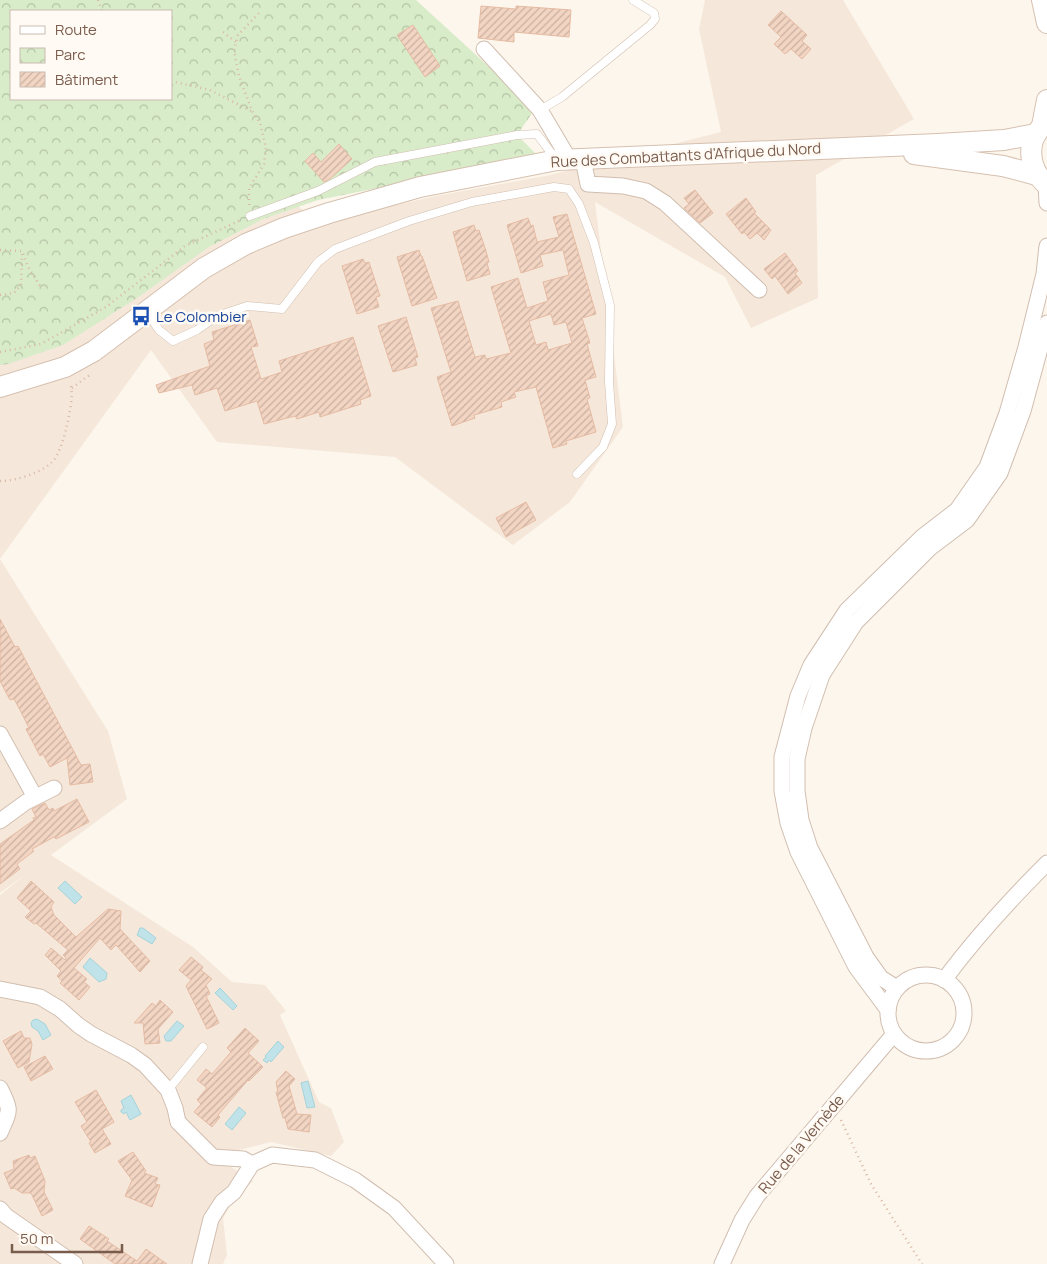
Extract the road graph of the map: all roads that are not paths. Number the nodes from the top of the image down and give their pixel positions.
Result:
1 (634, 0) edge
2 (1042, 0) edge
3 (1047, 23) edge
4 (484, 49) dead end
5 (1047, 100) edge
6 (540, 110) junction
7 (1042, 128) edge
8 (856, 146) junction
9 (570, 159) junction
10 (1044, 187) edge
11 (250, 216) road end
12 (1047, 246) edge
13 (759, 290) dead end
14 (146, 312) junction
15 (1047, 323) edge
16 (0, 387) edge
17 (577, 474) dead end
18 (0, 734) edge
19 (54, 788) dead end
20 (35, 797) junction
21 (0, 821) edge
22 (1047, 863) edge
23 (944, 980) junction
24 (897, 988) junction
25 (0, 989) edge
26 (888, 1010) junction
27 (894, 1034) junction
28 (203, 1046) dead end
29 (0, 1088) edge
30 (168, 1090) junction
31 (0, 1133) edge
32 (252, 1164) junction
33 (0, 1210) edge
34 (75, 1264) edge
35 (200, 1264) edge
36 (446, 1264) edge
37 (722, 1264) edge

1 - 6 lane
2 - 3 main road
4 - 6 street
5 - 7 main road
6 - 9 street
7 - 8 main road, Rue des Combattants d'Afrique du Nord
7 - 10 main road
8 - 9 main road, Rue des Combattants d'Afrique du Nord
8 - 10 main road, Rue des Combattants d'Afrique du Nord
9 - 11 lane
9 - 13 street
9 - 14 main road, Rue des Combattants d'Afrique du Nord
12 - 26 street
14 - 16 main road, Rue des Combattants d'Afrique du Nord
14 - 17 lane
15 - 24 street
18 - 20 street
19 - 20 street
20 - 21 street
22 - 23 street
23 - 24 street
23 - 27 street
24 - 26 street
25 - 30 street
26 - 27 street
27 - 37 street, Rue de la Vernède
28 - 30 lane
29 - 31 street
30 - 32 street
32 - 35 street
32 - 36 street
33 - 34 street

